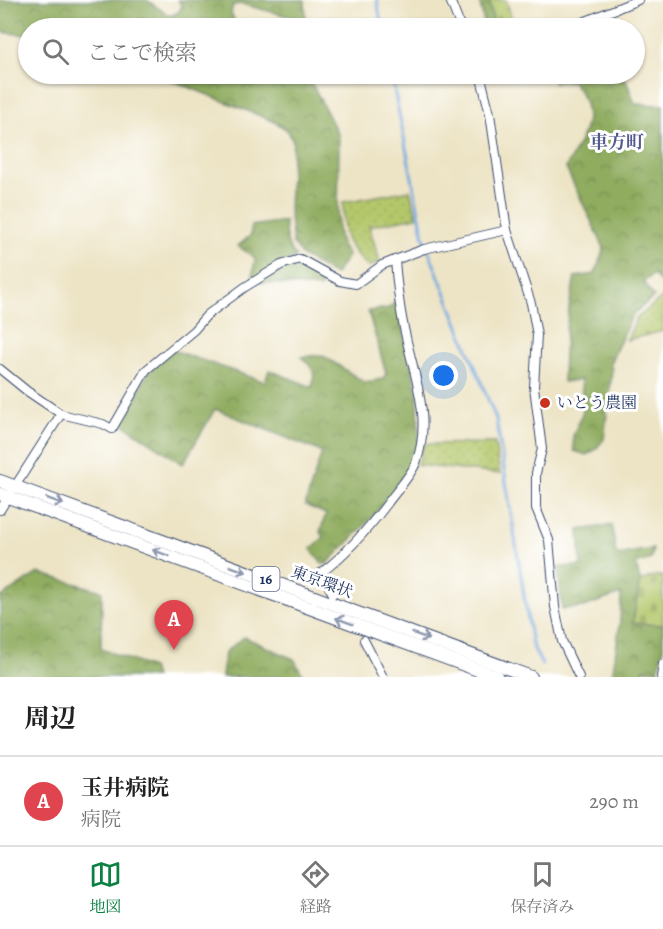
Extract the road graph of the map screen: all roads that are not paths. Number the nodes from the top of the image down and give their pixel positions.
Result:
1 (450, 0) edge
2 (638, 0) edge
3 (457, 18) edge
4 (593, 18) edge
5 (482, 84) edge
6 (507, 230) junction
7 (395, 260) junction
8 (0, 369) edge
9 (61, 414) junction
10 (0, 481) edge
11 (8, 493) edge
12 (0, 510) edge
13 (333, 594) dead end
14 (364, 640) dead end
15 (663, 664) edge
16 (382, 677) edge
17 (497, 677) edge
18 (531, 677) edge
19 (579, 677) edge
20 (661, 677) edge

1 - 3 street
2 - 4 street
5 - 6 street
6 - 7 street
6 - 19 street
7 - 9 street
7 - 13 street
8 - 9 street
9 - 11 street
10 - 11 highway, 東京環状 / 16
11 - 12 street
17 -> 11 highway, 東京環状 / 16
11 -> 18 highway, 東京環状 / 16
14 - 16 street
15 - 20 street

